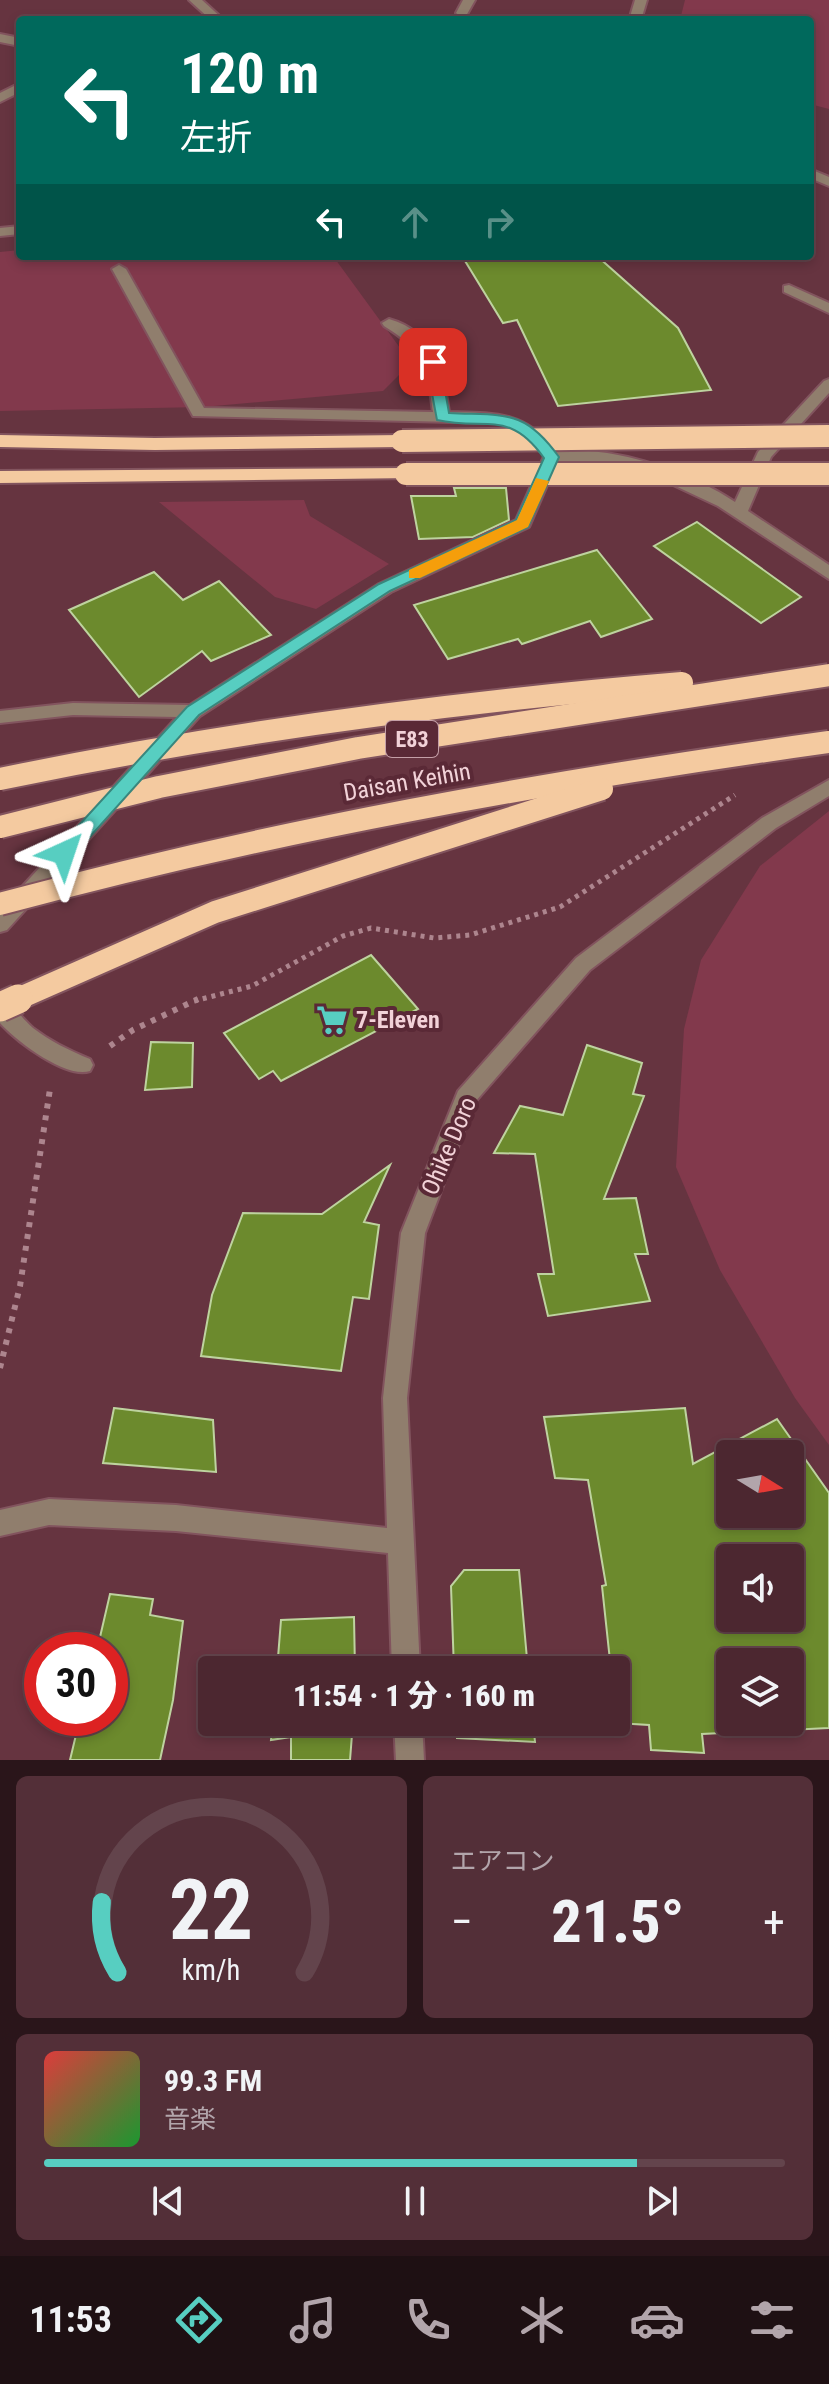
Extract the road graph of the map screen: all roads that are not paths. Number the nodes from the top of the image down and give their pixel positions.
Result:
1 (469, 0) edge
2 (462, 13) dead end
3 (119, 269) dead end
4 (789, 289) dead end
5 (829, 309) edge
6 (389, 323) dead end
7 (829, 384) edge
8 (442, 417) junction
9 (829, 436) edge
10 (0, 441) edge
11 (551, 457) junction
12 (829, 474) edge
13 (0, 477) edge
14 (739, 512) junction
15 (829, 573) edge
16 (829, 673) edge
17 (193, 711) junction
18 (0, 717) edge
19 (829, 742) edge
20 (691, 760) junction
21 (0, 779) edge
22 (824, 792) edge
23 (0, 827) edge
24 (0, 904) edge
25 (0, 924) edge
26 (0, 1007) edge
27 (82, 1065) road end
28 (0, 1523) edge
29 (401, 1542) junction
30 (405, 1656) edge
31 (409, 1736) edge
32 (410, 1760) edge

1 - 2 street
3 - 8 street
4 - 5 street
6 - 8 street
7 - 14 street
8 - 11 street
9 - 10 highway, bridge
11 - 14 street
11 - 17 street
12 - 13 highway, bridge
14 - 15 street
16 - 21 highway, bridge
16 - 23 highway, Daisan Keihin / E83, bridge
17 - 18 street
17 - 25 street
19 - 20 highway, Daisan Keihin, bridge
20 - 24 highway, Daisan Keihin, bridge
20 - 26 highway, bridge
22 - 29 street, Ohike Doro
26 - 27 street
28 - 29 street
29 - 30 street, Ohike Doro
31 - 32 street

